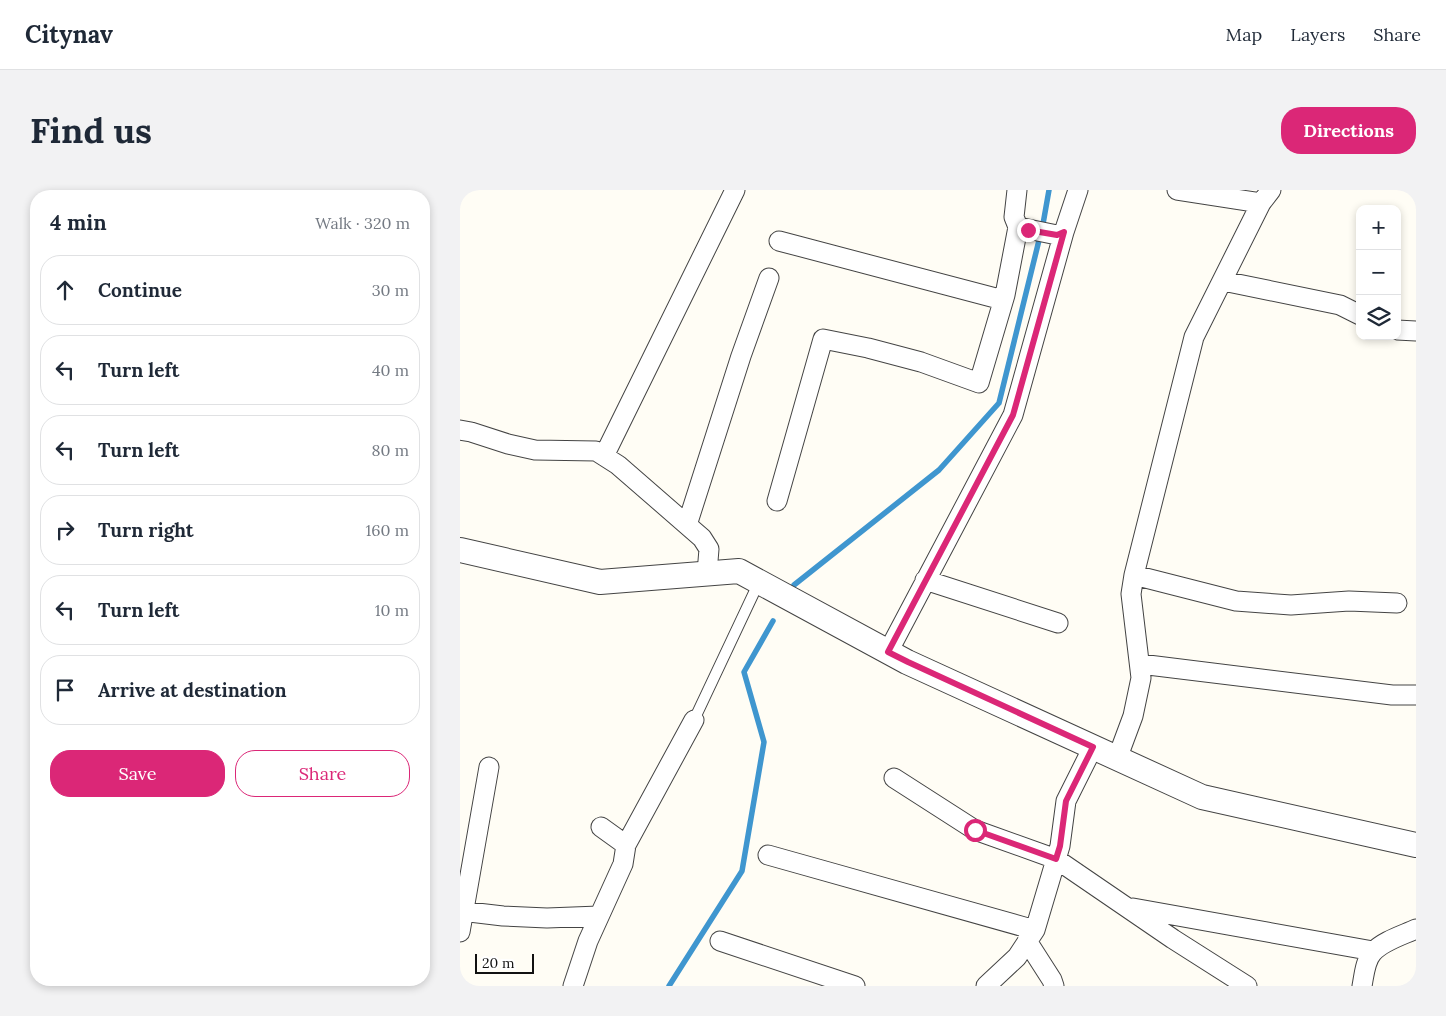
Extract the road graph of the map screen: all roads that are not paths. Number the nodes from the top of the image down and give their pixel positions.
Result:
1 (735, 190) edge
2 (1017, 190) edge
3 (1078, 190) edge
4 (1178, 190) edge
5 (1266, 196) edge
6 (1039, 230) junction
7 (779, 241) dead end
8 (769, 278) dead end
9 (1223, 281) junction
10 (1003, 300) junction
11 (1356, 313) edge
12 (1401, 330) edge
13 (1416, 331) edge
14 (460, 430) edge
15 (604, 456) junction
16 (777, 501) dead end
17 (687, 525) junction
18 (460, 550) edge
19 (708, 573) junction
20 (1134, 575) junction
21 (926, 580) junction
22 (759, 582) junction
23 (1397, 603) dead end
24 (1058, 623) dead end
25 (888, 652) junction
26 (1140, 664) junction
27 (1416, 695) edge
28 (694, 720) joint
29 (1093, 747) junction
30 (1117, 759) junction
31 (489, 767) dead end
32 (894, 778) dead end
33 (601, 827) dead end
34 (1416, 844) edge
35 (626, 845) junction
36 (768, 855) dead end
37 (1056, 859) junction
38 (1127, 907) junction
39 (462, 911) edge
40 (599, 916) junction
41 (1416, 930) edge
42 (460, 932) edge
43 (1031, 936) junction
44 (720, 941) dead end
45 (1373, 951) junction
46 (824, 982) edge
47 (573, 986) edge
48 (855, 986) edge
49 (986, 986) edge
50 (1054, 986) edge
51 (1247, 986) edge
52 (1362, 986) edge

1 - 15 street
2 - 6 street
3 - 6 street
4 - 5 street
5 - 9 street
6 - 10 street
6 - 21 street
7 - 10 street
8 - 17 street
9 - 11 street
9 - 20 street
10 - 16 street
12 - 13 street
14 - 15 street
15 - 17 street
17 - 19 street
18 - 19 street
19 - 22 street
20 - 23 street
20 - 26 street
21 - 24 street
21 - 25 street
22 - 25 street
22 - 28 lane
25 - 29 street
26 - 27 street
26 - 30 street
28 - 35 street
29 - 30 street
29 - 37 street
30 - 34 street
31 - 39 street
32 - 37 street
33 - 35 street
35 - 40 street
36 - 43 street
37 - 38 street
37 - 43 street
38 - 45 street
38 - 51 street
39 - 40 street
39 - 42 street
40 - 47 street
41 - 45 street
43 - 49 street
43 - 50 street
44 - 46 street
45 - 52 street
46 - 48 street

